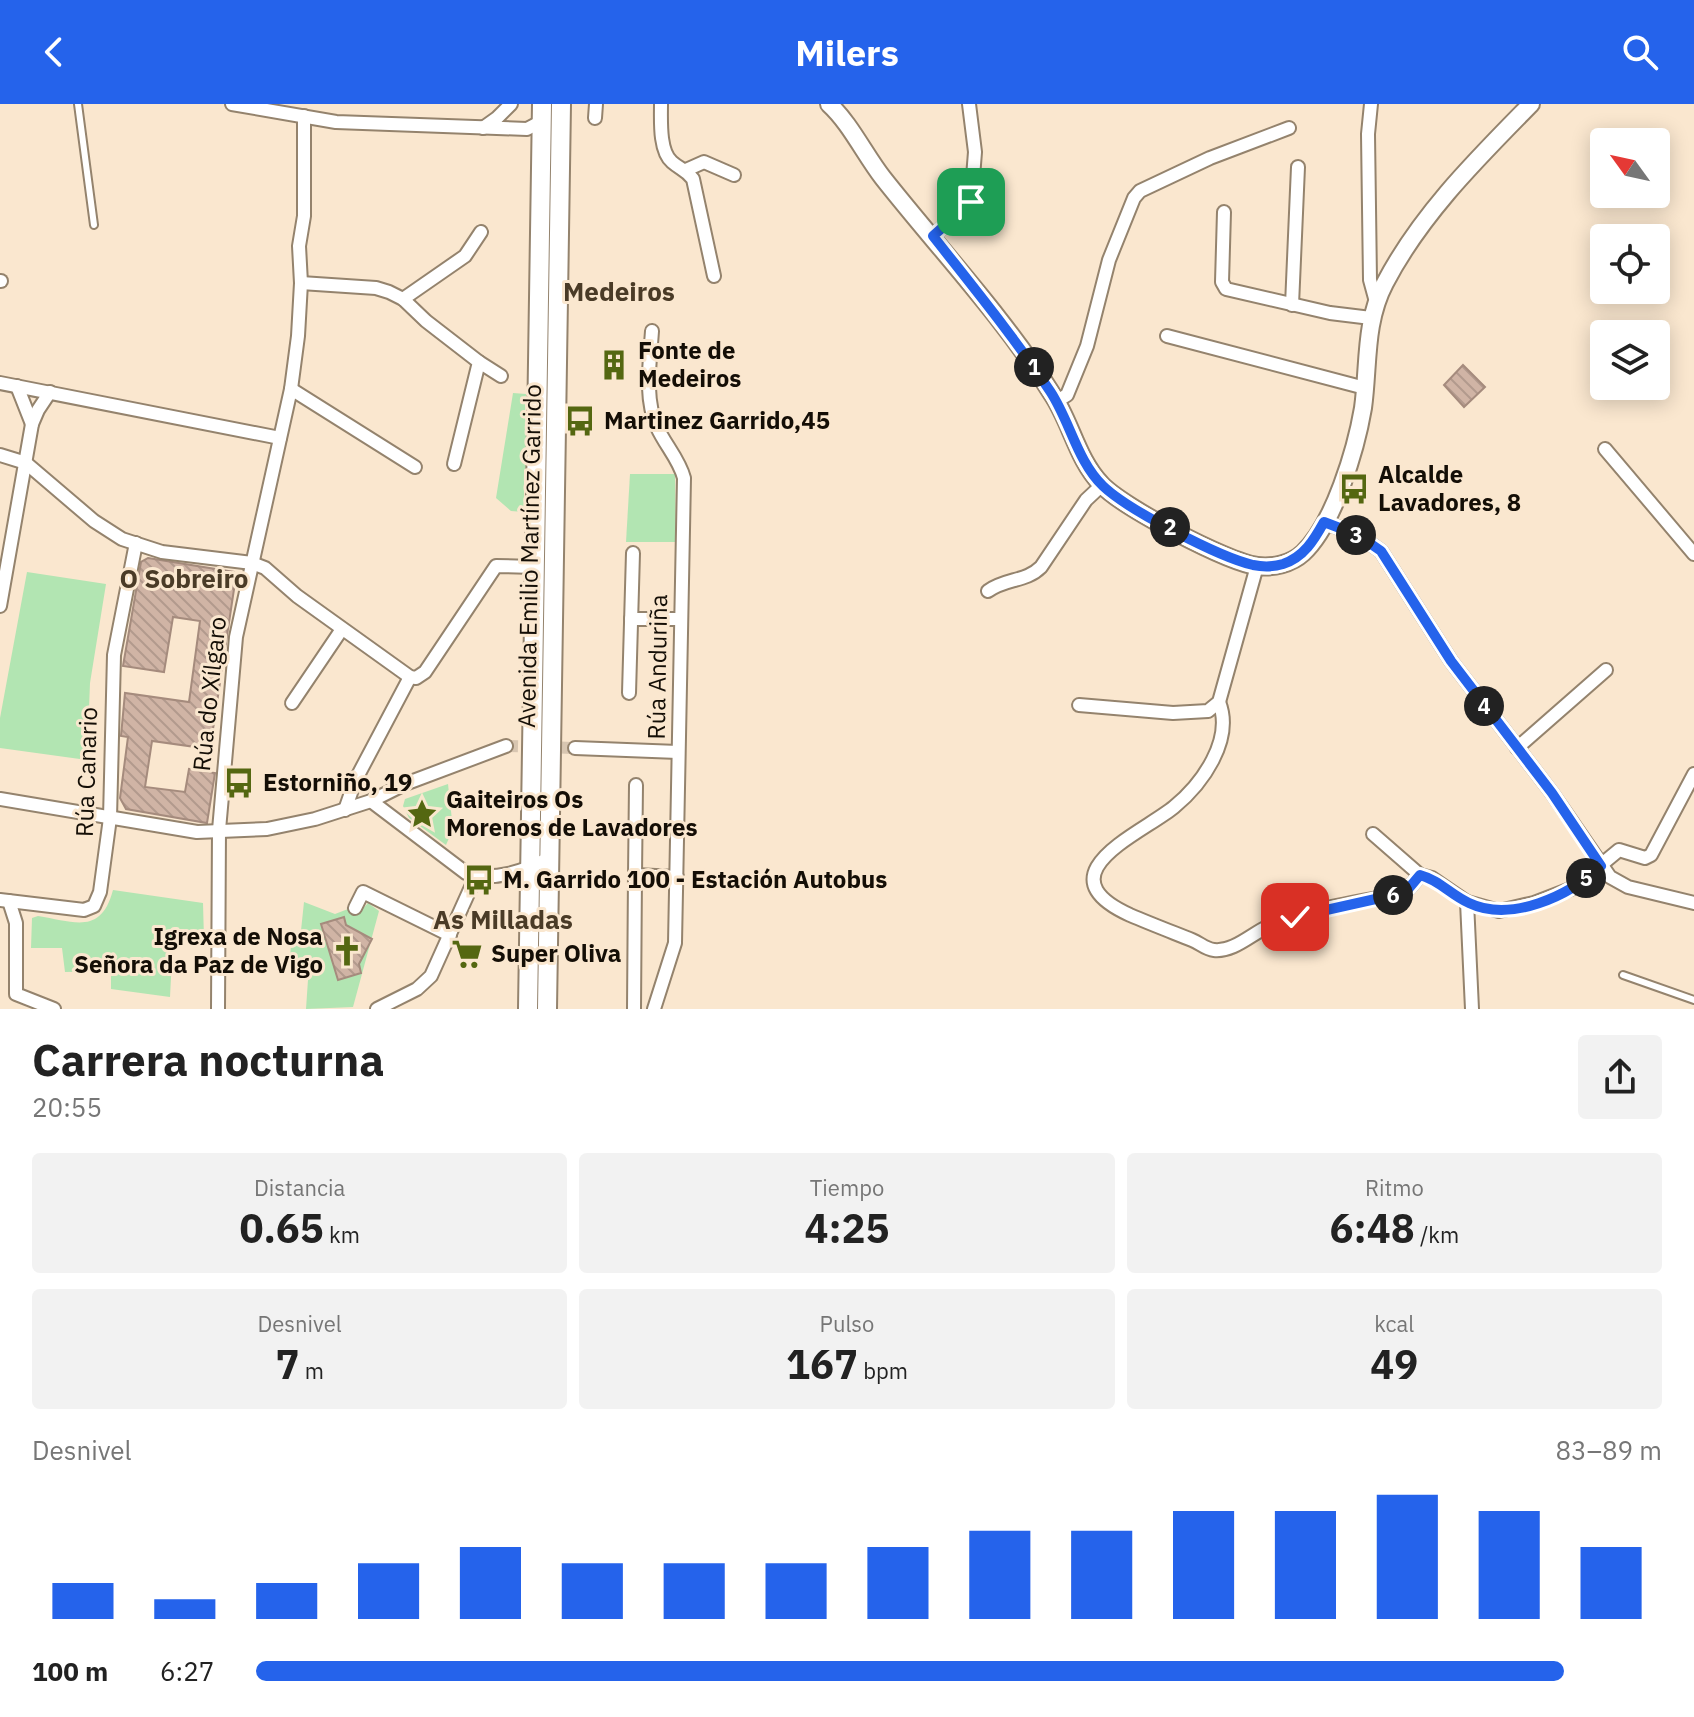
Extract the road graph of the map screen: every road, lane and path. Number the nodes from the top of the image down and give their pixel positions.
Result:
1 (78, 104) edge
2 (232, 104) edge
3 (511, 104) edge
4 (560, 104) edge
5 (596, 104) edge
6 (661, 104) edge
7 (829, 104) edge
8 (1371, 104) edge
9 (1531, 104) edge
10 (967, 105) edge
11 (304, 116) junction
12 (595, 118) dead end
13 (538, 124) edge
14 (483, 128) junction
15 (1289, 128) dead end
16 (1298, 167) dead end
17 (686, 170) junction
18 (734, 175) dead end
19 (1224, 212) dead end
20 (94, 225) dead end
21 (481, 232) dead end
22 (933, 236) junction
23 (714, 276) dead end
24 (301, 283) junction
25 (403, 299) junction
26 (1292, 305) junction
27 (1374, 310) junction
28 (652, 331) dead end
29 (1167, 336) dead end
30 (479, 362) junction
31 (501, 376) dead end
32 (0, 383) edge
33 (17, 386) junction
34 (1365, 388) junction
35 (291, 389) junction
36 (50, 392) junction
37 (1057, 401) junction
38 (32, 424) junction
39 (280, 438) junction
40 (1605, 449) dead end
41 (0, 455) edge
42 (26, 463) junction
43 (454, 464) dead end
44 (415, 467) dead end
45 (1102, 485) junction
46 (1324, 522) junction
47 (6, 542) edge
48 (136, 543) junction
49 (633, 553) dead end
50 (1694, 554) edge
51 (252, 563) junction
52 (1257, 566) junction
53 (534, 567) junction
54 (988, 591) dead end
55 (0, 606) edge
56 (631, 619) junction
57 (681, 619) junction
58 (342, 629) junction
59 (1606, 670) dead end
60 (410, 677) junction
61 (629, 693) dead end
62 (1219, 702) junction
63 (292, 703) dead end
64 (1079, 705) dead end
65 (506, 746) tunnel mouth
66 (575, 748) tunnel mouth
67 (1517, 748) junction
68 (678, 752) junction
69 (1694, 774) edge
70 (636, 785) dead end
71 (0, 799) edge
72 (371, 801) junction
73 (345, 810) junction
74 (110, 818) junction
75 (219, 830) junction
76 (1373, 834) dead end
77 (549, 858) junction
78 (529, 866) junction
79 (1601, 866) junction
80 (635, 875) junction
81 (1420, 875) junction
82 (476, 876) junction
83 (677, 877) junction
84 (4, 901) edge
85 (1467, 902) junction
86 (1694, 903) edge
87 (355, 908) dead end
88 (450, 935) junction
89 (1623, 975) dead end
90 (16, 994) junction
91 (1694, 1000) edge
92 (16, 1009) edge
93 (54, 1009) edge
94 (218, 1009) edge
95 (377, 1009) edge
96 (528, 1009) edge
97 (547, 1009) edge
98 (634, 1009) edge
99 (654, 1009) edge
100 (1472, 1009) edge

1 - 20 lane
2 - 11 street
3 - 14 street
4 - 13 street
4 - 77 main road, Avenida Emilio Martínez Garrido
5 - 12 street
6 - 17 street
7 - 22 street
8 - 27 street
9 - 27 street
10 - 22 street
11 - 14 street
11 - 24 street, Rúa do Xílgaro
13 - 14 street
13 - 53 main road, Avenida Emilio Martínez Garrido
15 - 37 street
16 - 26 street
17 - 18 street
17 - 23 street
19 - 26 street
21 - 25 street
22 - 37 street
24 - 25 street
24 - 35 street, Rúa do Xílgaro
25 - 30 street
26 - 27 street
27 - 34 street
28 - 57 street, Rúa Anduriña
29 - 34 street
30 - 31 street
30 - 43 street
32 - 33 street
33 - 36 street
33 - 38 street
34 - 46 street
35 - 39 street, Rúa do Xílgaro
35 - 44 street
36 - 38 street
36 - 39 street
37 - 45 street
38 - 42 street
39 - 51 street, Rúa do Xílgaro
40 - 50 street
41 - 42 street
42 - 47 street
42 - 48 street
45 - 52 street
45 - 54 street
46 - 52 street
46 - 67 street
47 - 55 street
48 - 51 street
48 - 74 street, Rúa Canario
49 - 56 street
51 - 58 street
51 - 75 street, Rúa do Xílgaro
52 - 62 street
53 - 60 street
53 - 78 main road, Avenida Emilio Martínez Garrido
56 - 57 street
56 - 61 street
57 - 68 street, Rúa Anduriña
58 - 60 street
58 - 63 street
59 - 67 street
60 - 73 street
62 - 64 street
62 - 81 street
65 - 72 street
66 - 68 street
67 - 79 street
68 - 83 street, Rúa Anduriña
69 - 79 street
70 - 80 street
71 - 74 street
72 - 73 street
72 - 82 street
73 - 75 street
74 - 75 street
74 - 84 street, Rúa Canario
75 - 94 street, Rúa do Xílgaro
76 - 81 street
77 - 78 street
77 - 97 main road, Avenida Emilio Martínez Garrido
78 - 82 street
78 - 96 main road, Avenida Emilio Martínez Garrido
79 - 85 street
79 - 86 street
80 - 83 street
80 - 98 street
81 - 85 street
82 - 88 street
83 - 99 street, Rúa Anduriña
84 - 90 street
85 - 100 street
87 - 88 street
88 - 95 street
89 - 91 lane
90 - 92 street
90 - 93 street

